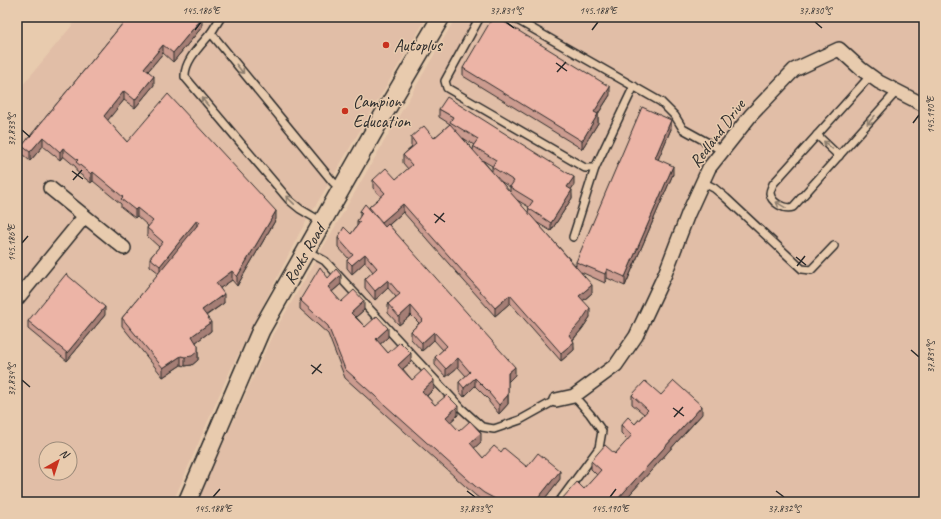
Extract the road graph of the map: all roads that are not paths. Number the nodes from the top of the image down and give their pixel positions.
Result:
1 (221, 17) edge
2 (441, 17) edge
3 (480, 17) edge
4 (512, 17) edge
5 (211, 33) junction
6 (870, 76) junction
7 (634, 86) junction
8 (897, 91) junction
9 (924, 105) edge
10 (816, 135) junction
11 (723, 151) junction
12 (839, 156) junction
13 (595, 168) junction
14 (702, 182) junction
15 (50, 188) dead end
16 (341, 189) junction
17 (84, 217) junction
18 (322, 222) junction
19 (573, 236) dead end
20 (834, 246) dead end
21 (124, 248) dead end
22 (306, 251) junction
23 (17, 299) edge
24 (574, 396) junction
25 (556, 400) joint
26 (187, 502) edge
27 (559, 502) edge

1 - 5 lane
2 - 16 street, Rooks Road
3 - 13 lane
4 - 7 lane
5 -> 16 lane
18 -> 5 lane
6 - 8 street, Redland Drive
6 - 10 lane
6 - 11 street, Redland Drive
7 - 11 lane
7 - 13 lane
8 - 9 street, Redland Drive
8 -> 12 lane
12 -> 10 lane
12 -> 10 lane
11 - 14 street, Redland Drive
13 - 19 lane
14 - 20 lane
14 - 24 street, Redland Drive
15 - 17 street
16 - 18 street, Rooks Road
17 - 21 street
17 - 23 street
18 - 22 street, Rooks Road
22 - 25 lane
22 - 26 street, Rooks Road
24 - 25 street, Redland Drive
24 - 27 lane

